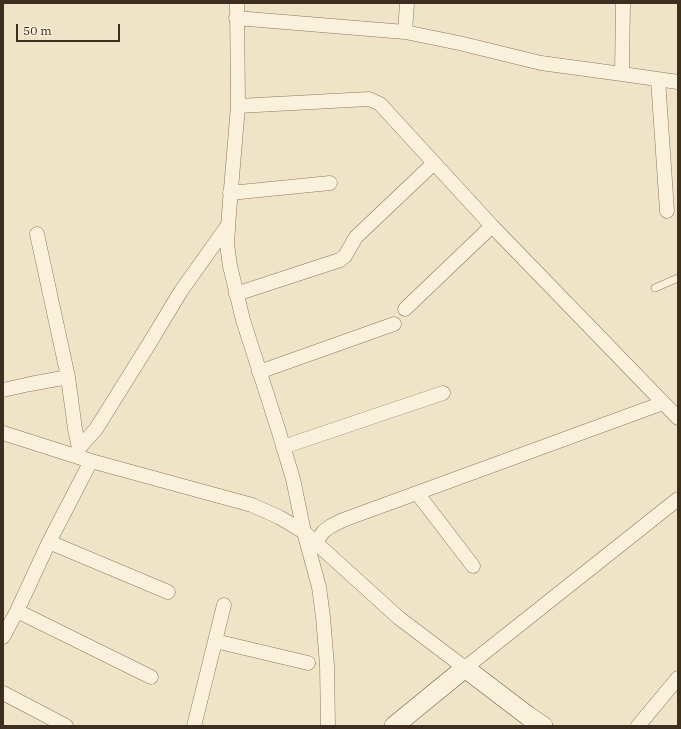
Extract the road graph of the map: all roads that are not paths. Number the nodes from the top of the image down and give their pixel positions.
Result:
1 (236, 3) edge
2 (407, 3) edge
3 (623, 3) edge
4 (236, 18) junction
5 (405, 32) junction
6 (622, 74) junction
7 (658, 79) junction
8 (678, 82) edge
9 (238, 106) junction
10 (434, 163) junction
11 (330, 183) dead end
12 (230, 193) junction
13 (667, 211) dead end
14 (228, 224) junction
15 (492, 226) junction
16 (37, 234) dead end
17 (678, 278) edge
18 (655, 288) dead end
19 (236, 294) junction
20 (404, 309) dead end
21 (394, 324) dead end
22 (259, 372) junction
23 (68, 377) junction
24 (3, 390) edge
25 (443, 393) dead end
26 (663, 403) junction
27 (678, 418) edge
28 (3, 433) edge
29 (283, 447) junction
30 (82, 455) junction
31 (417, 493) junction
32 (678, 499) edge
33 (304, 532) junction
34 (49, 542) junction
35 (316, 542) junction
36 (473, 566) dead end
37 (168, 592) dead end
38 (224, 605) dead end
39 (17, 611) junction
40 (3, 637) edge
41 (215, 641) junction
42 (308, 663) dead end
43 (465, 668) junction
44 (150, 677) dead end
45 (678, 678) edge
46 (3, 693) edge
47 (66, 726) edge
48 (194, 726) edge
49 (328, 726) edge
50 (394, 726) edge
51 (543, 726) edge
52 (638, 726) edge

1 - 4 street
2 - 5 street
3 - 6 street
4 - 5 street
4 - 9 street
5 - 6 street
6 - 7 street
7 - 8 street
7 - 13 street
9 - 10 street
9 - 12 street
10 - 15 street
10 - 19 street
11 - 12 street
12 - 14 street
14 - 19 street
14 - 30 street
15 - 20 street
15 - 26 street
16 - 23 street
17 - 18 lane
19 - 22 street
21 - 22 street
22 - 29 street
23 - 24 street
23 - 30 street
25 - 29 street
26 - 27 street
26 - 31 street
28 - 30 street
29 - 33 street
30 - 33 street
30 - 34 street
31 - 35 street
31 - 36 street
32 - 43 street
33 - 35 street
33 - 49 street
34 - 37 street
34 - 39 street
35 - 43 street
38 - 41 street
39 - 40 street
39 - 44 street
41 - 42 street
41 - 48 street
43 - 50 street
43 - 51 street
45 - 52 street
46 - 47 street

